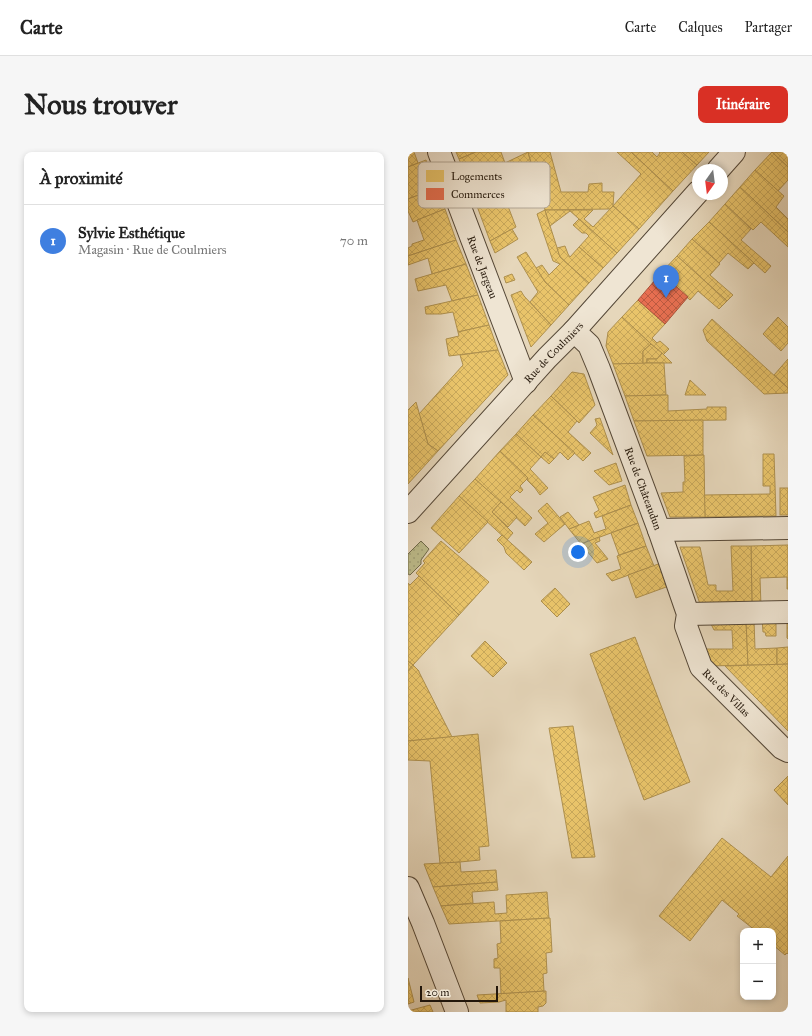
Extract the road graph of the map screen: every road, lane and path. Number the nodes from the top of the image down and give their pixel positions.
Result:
1 (439, 152) edge
2 (734, 152) edge
3 (443, 162) edge
4 (723, 164) edge
5 (692, 199) edge
6 (460, 208) edge
7 (574, 331) junction
8 (526, 382) junction
9 (408, 512) edge
10 (788, 528) edge
11 (659, 530) junction
12 (788, 612) edge
13 (688, 614) junction
14 (788, 751) edge
15 (408, 888) edge
16 (457, 1012) edge

1 - 3 street, Rue de Jargeau
2 - 4 street
5 - 7 street, Rue de Coulmiers
6 - 8 street, Rue de Jargeau
7 - 8 street, Rue de Coulmiers
7 - 11 street, Rue de Châteaudun
8 - 9 street, Rue de Coulmiers
10 - 11 street, Rue de Châteaudun
11 - 13 street, Rue des Villas
12 - 13 street
13 - 14 street, Rue des Villas
15 - 16 street

